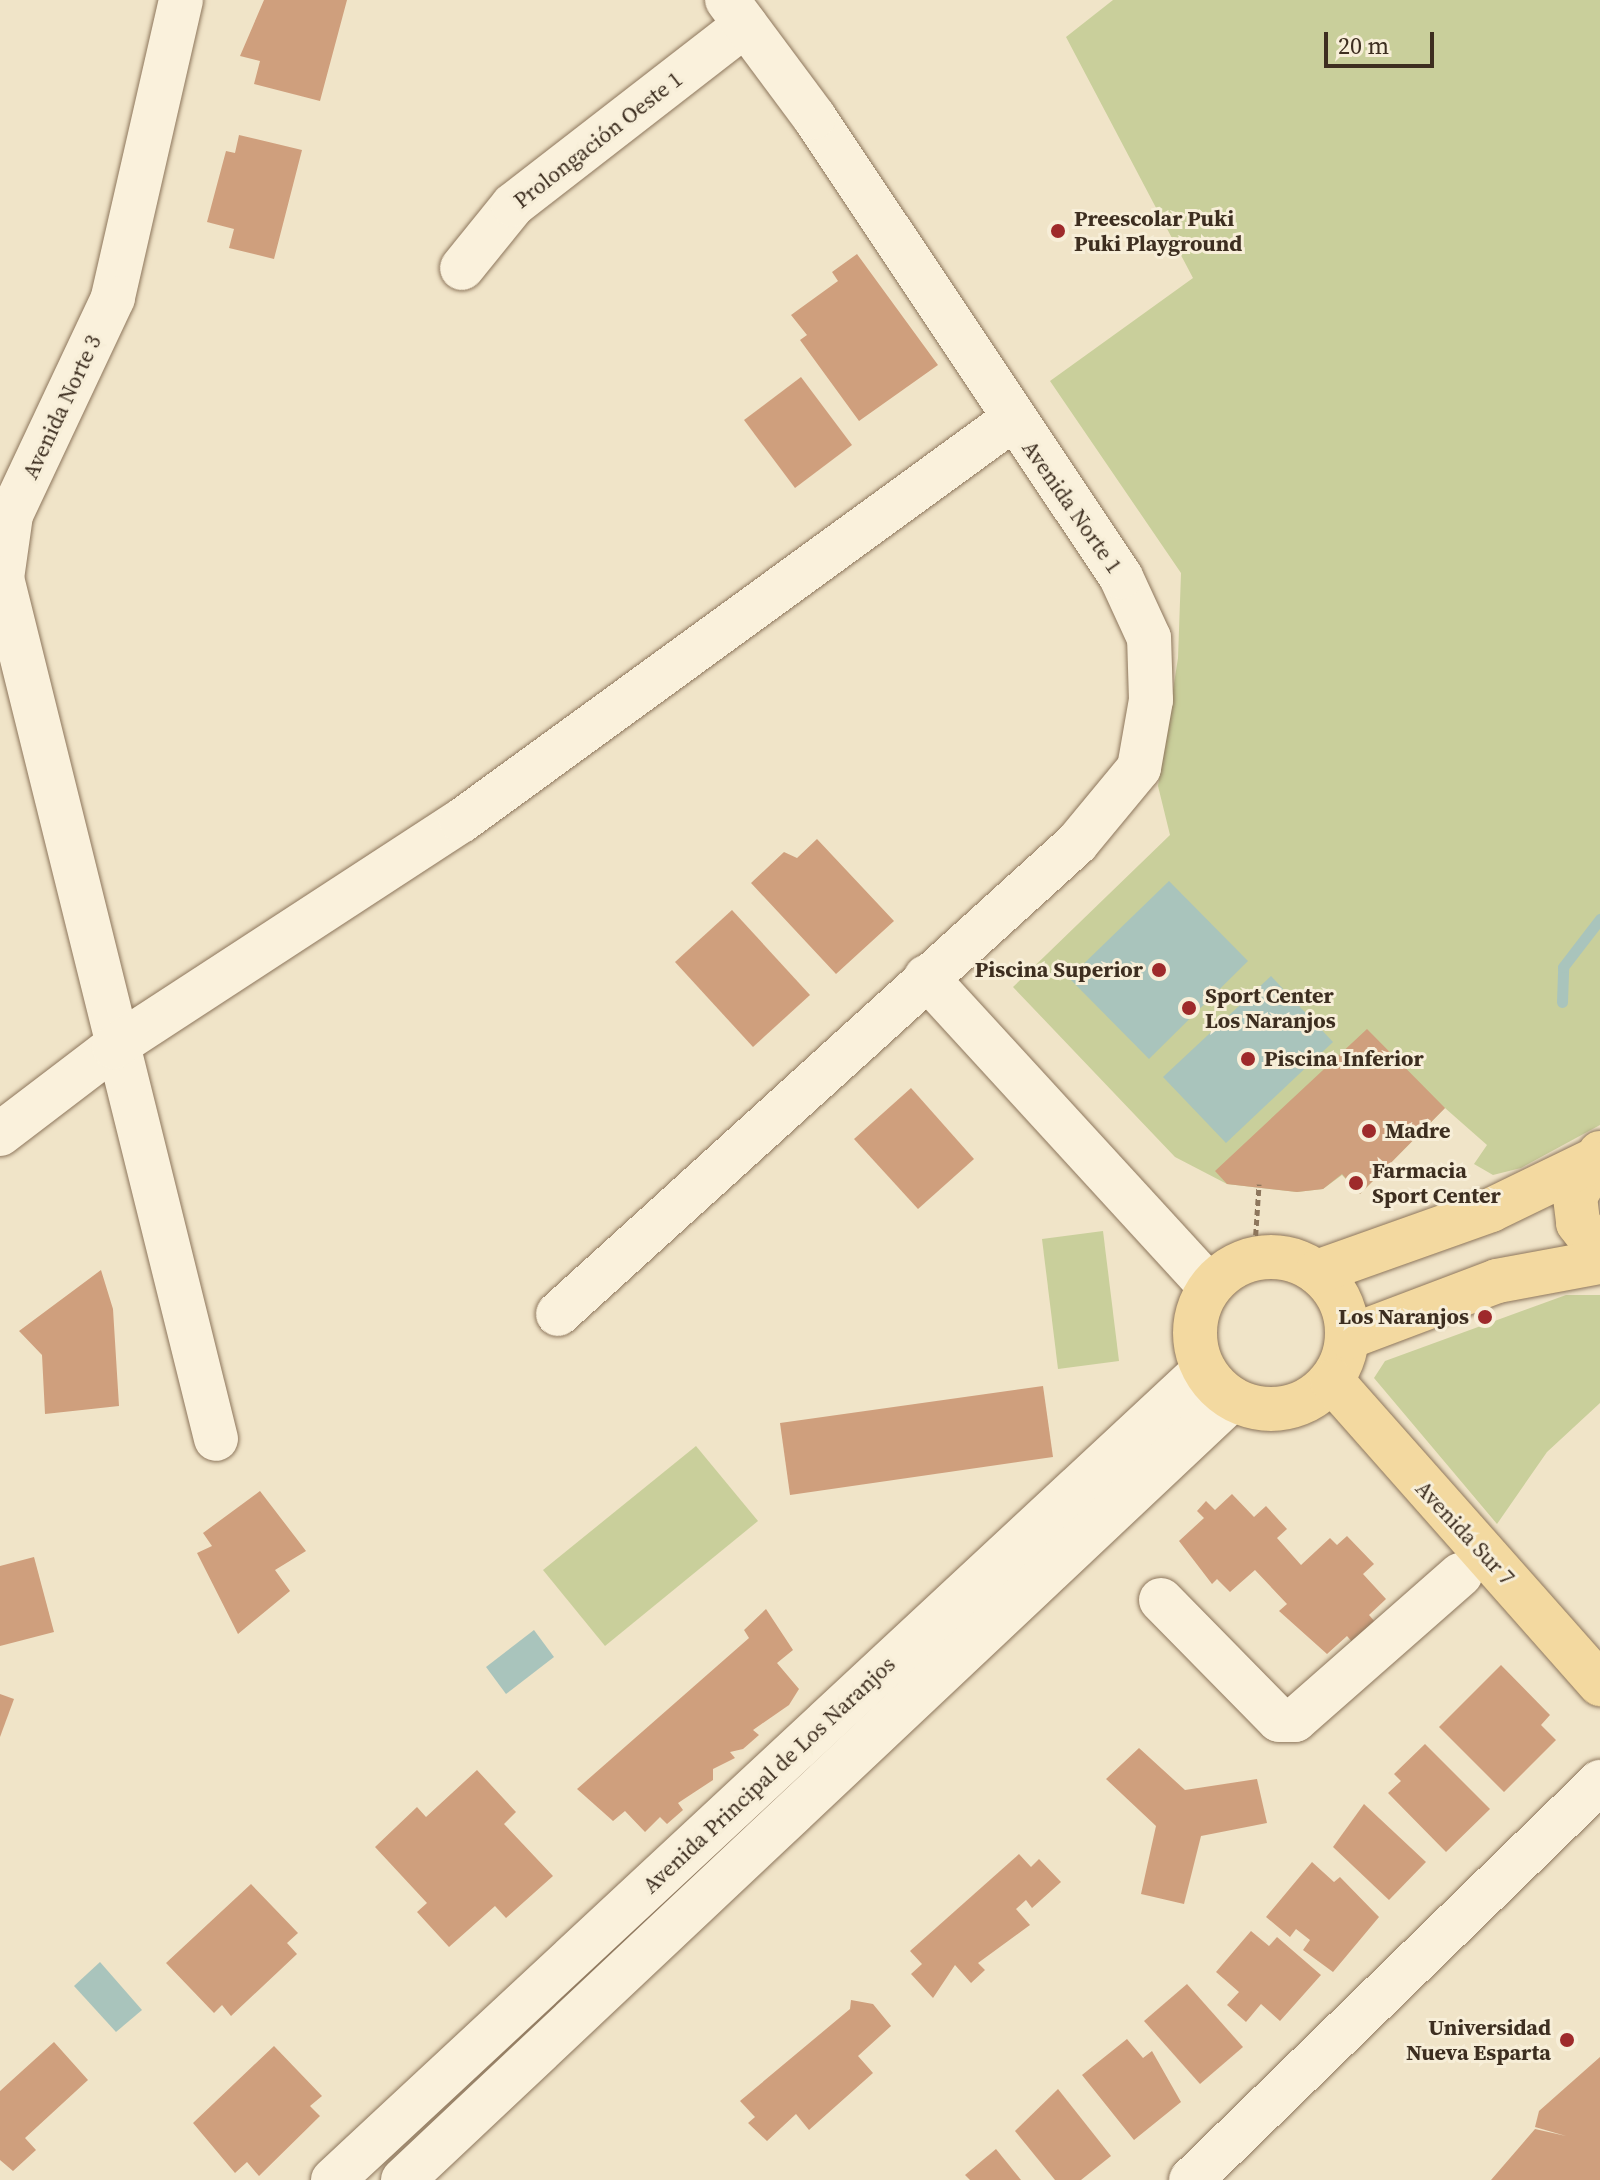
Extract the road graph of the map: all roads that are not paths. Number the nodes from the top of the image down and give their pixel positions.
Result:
1 (181, 0) edge
2 (736, 12) edge
3 (462, 268) dead end
4 (1012, 420) junction
5 (926, 977) junction
6 (114, 1047) junction
7 (0, 1134) edge
8 (1595, 1157) edge
9 (1600, 1251) edge
10 (1600, 1262) edge
11 (1317, 1272) junction
12 (1209, 1286) junction
13 (558, 1314) dead end
14 (1349, 1337) junction
15 (1332, 1381) junction
16 (1218, 1385) junction
17 (216, 1439) dead end
18 (1460, 1575) dead end
19 (1161, 1600) dead end
20 (1600, 1684) edge
21 (1600, 1782) edge
22 (333, 2180) edge
23 (403, 2180) edge
24 (1191, 2180) edge

1 - 6 street, Avenida Norte 3
2 - 3 street, Prolongación Oeste 1
2 - 4 street, Avenida Norte 1
4 - 5 street, Avenida Norte 1
4 - 6 street
5 - 12 street
5 - 13 street, Avenida Norte 1
6 - 7 street
6 - 17 street, Avenida Norte 3
8 - 9 main road
8 - 11 main road
10 - 14 main road
11 - 12 main road
11 - 14 main road
12 - 16 main road
14 - 15 main road
15 - 16 main road
15 - 20 main road, Avenida Sur 7
16 - 22 street, Avenida Principal de Los Naranjos
16 - 23 street, Avenida Principal de Los Naranjos
18 - 19 street
21 - 24 street

